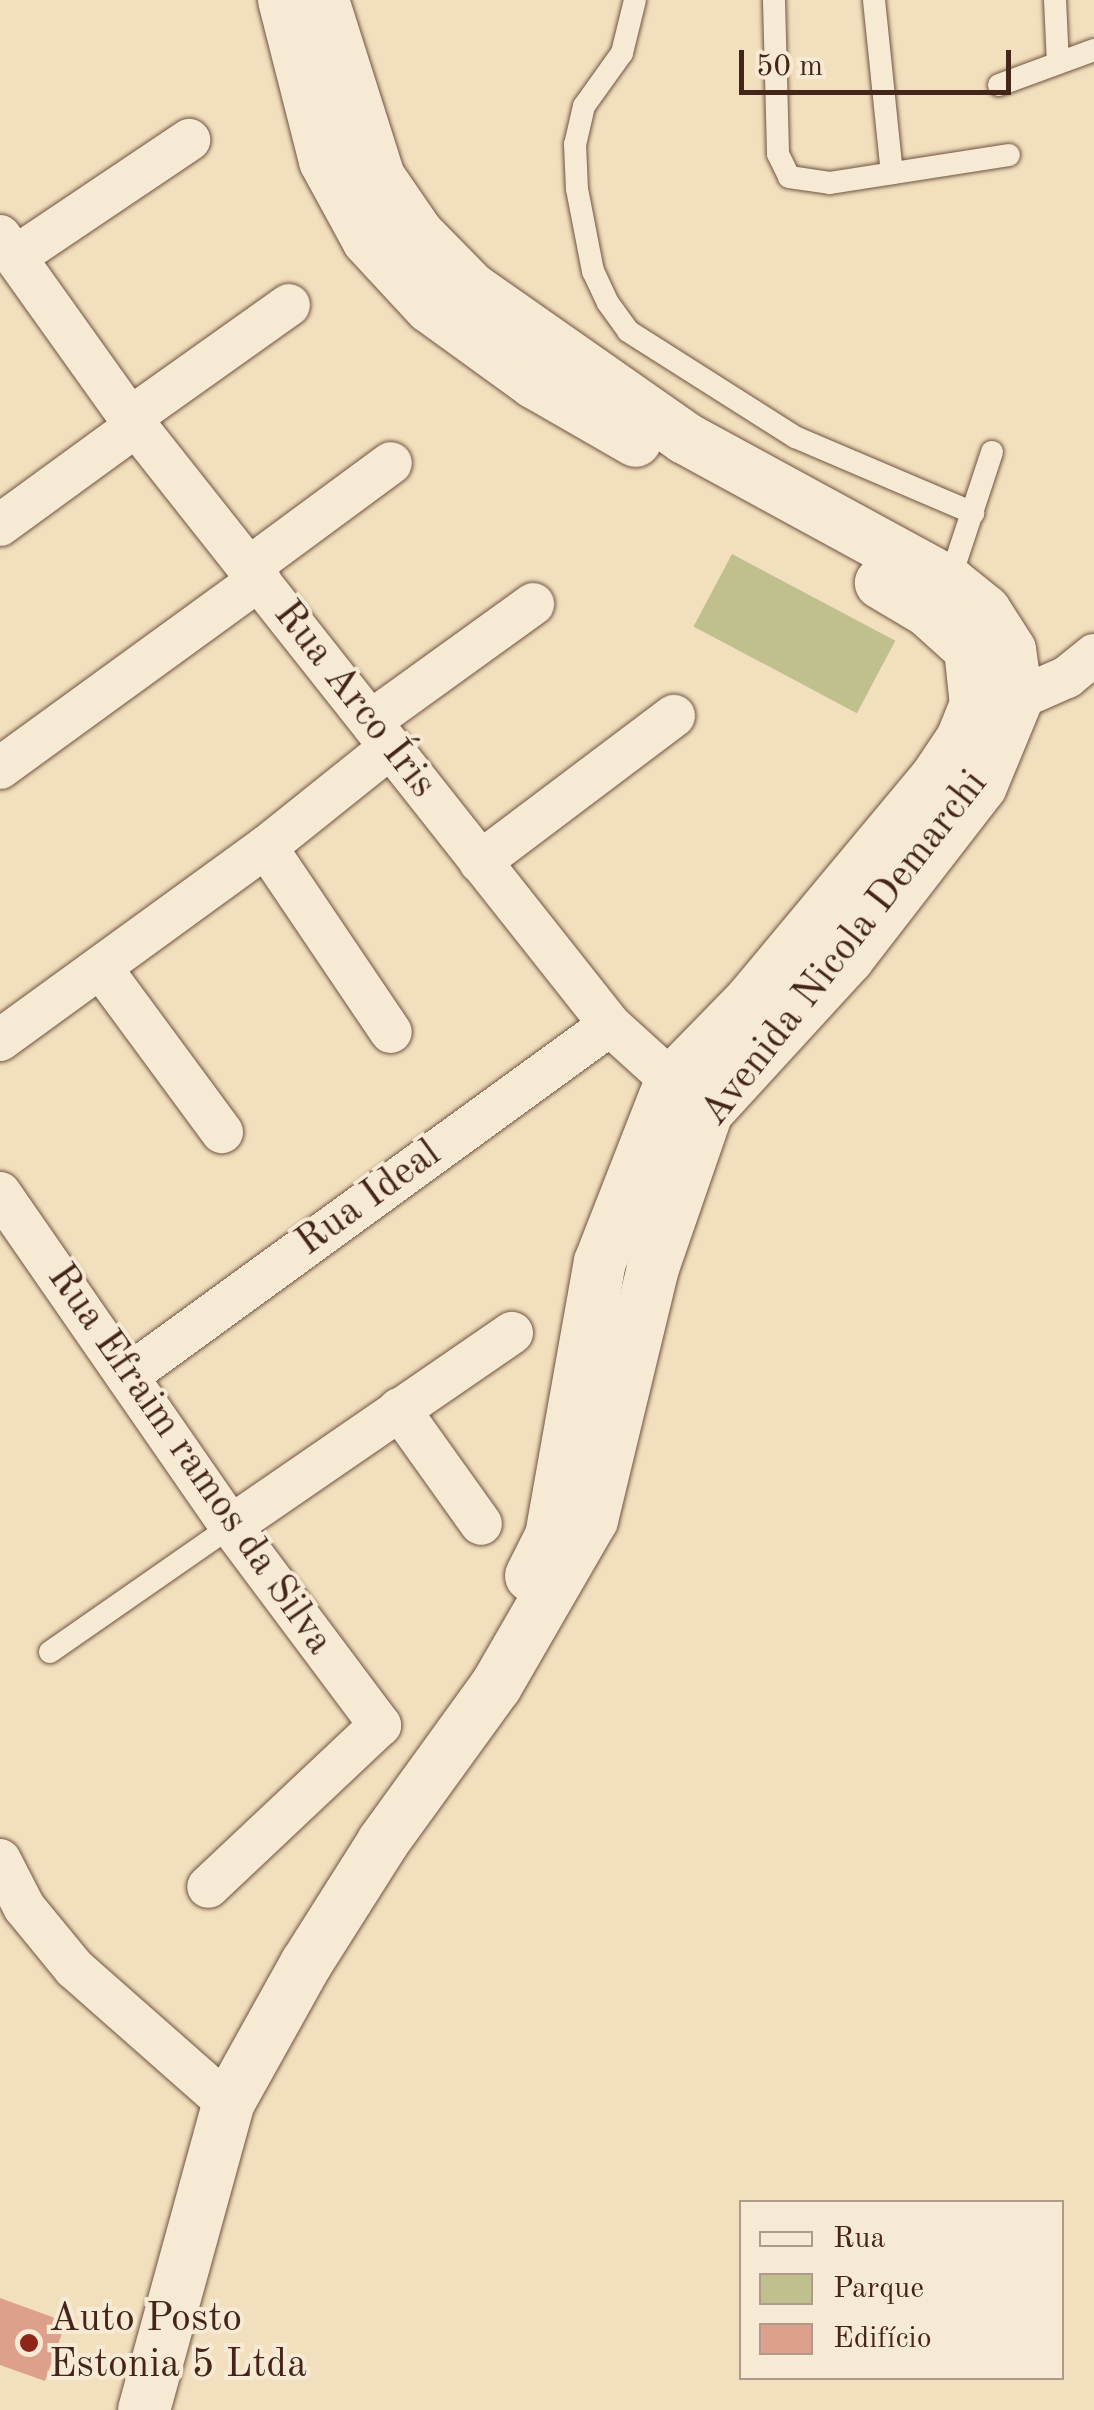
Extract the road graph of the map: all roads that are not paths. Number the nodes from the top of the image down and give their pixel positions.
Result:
1 (284, 0) edge
2 (323, 0) edge
3 (635, 0) edge
4 (774, 0) edge
5 (874, 0) edge
6 (1055, 0) edge
7 (1094, 50) edge
8 (1058, 63) junction
9 (999, 86) dead end
10 (189, 140) dead end
11 (1009, 155) dead end
12 (892, 174) junction
13 (10, 261) edge
14 (288, 305) dead end
15 (134, 422) junction
16 (992, 452) dead end
17 (391, 463) dead end
18 (973, 513) junction
19 (0, 525) edge
20 (255, 573) junction
21 (949, 582) junction
22 (534, 604) dead end
23 (1085, 675) edge
24 (996, 702) junction
25 (674, 716) dead end
26 (381, 734) junction
27 (0, 768) edge
28 (266, 847) junction
29 (480, 862) junction
30 (101, 968) junction
31 (610, 1025) junction
32 (391, 1032) dead end
33 (0, 1040) edge
34 (688, 1098) junction
35 (222, 1132) dead end
36 (0, 1193) edge
37 (512, 1333) dead end
38 (130, 1374) junction
39 (399, 1409) junction
40 (482, 1524) dead end
41 (231, 1526) junction
42 (50, 1652) dead end
43 (0, 1860) edge
44 (208, 1887) dead end
45 (228, 2104) junction
46 (149, 2385) edge
47 (168, 2410) edge

1 - 24 street, Avenida Nicola Demarchi
2 - 21 street
3 - 18 lane
4 - 12 lane
5 - 12 lane
6 - 8 lane
7 - 8 lane
8 - 9 lane
10 - 13 street
11 - 12 lane
13 - 15 street, Rua Arco Íris
14 - 15 street
15 - 19 street
15 - 20 street, Rua Arco Íris
16 - 18 lane
17 - 20 street
18 - 21 lane
20 - 26 street, Rua Arco Íris
20 - 27 street
21 - 24 street
22 - 26 street
23 - 24 street
24 - 34 street, Avenida Nicola Demarchi
25 - 29 street
26 - 28 street
26 - 29 street, Rua Arco Íris
28 - 30 street
28 - 32 street
29 - 31 street, Rua Arco Íris
30 - 33 street
30 - 35 street
31 - 34 street, Rua Arco Íris
31 - 38 street, Rua Ideal
34 - 45 street, Avenida Nicola Demarchi
36 - 38 street, Rua Efraim ramos da Silva
37 - 39 street
38 - 41 street, Rua Efraim ramos da Silva
39 - 40 street
39 - 41 street
41 - 42 lane
41 - 44 street, Rua Efraim ramos da Silva
43 - 45 street
45 - 46 street, Avenida Nicola Demarchi
46 - 47 street, Avenida Nicola Demarchi

